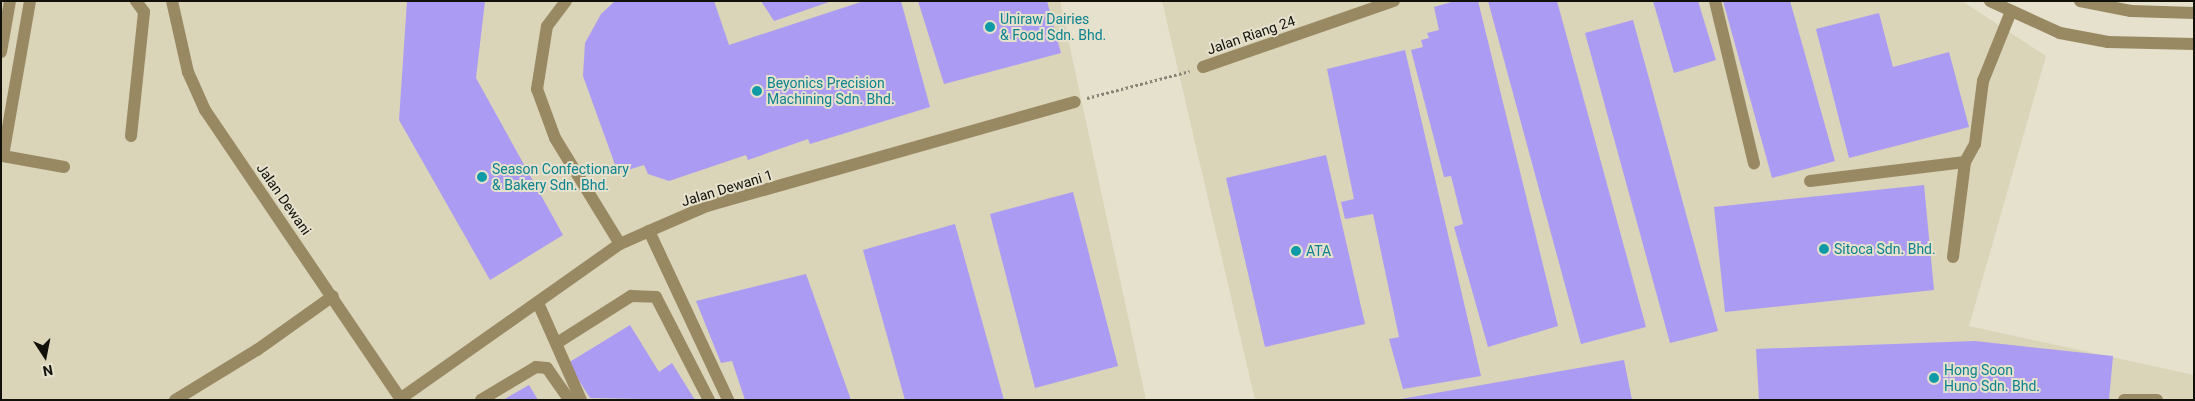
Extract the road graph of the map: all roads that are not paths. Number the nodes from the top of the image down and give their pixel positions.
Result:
1 (10, 1) edge
2 (30, 1) edge
3 (136, 1) edge
4 (172, 1) edge
5 (566, 1) edge
6 (1394, 1) edge
7 (1715, 1) edge
8 (1990, 1) edge
9 (2088, 3) edge
10 (2194, 13) edge
11 (2010, 14) junction
12 (2194, 44) edge
13 (1, 52) edge
14 (1203, 67) road end
15 (1075, 102) road end
16 (131, 136) dead end
17 (1965, 162) junction
18 (1754, 163) dead end
19 (64, 167) dead end
20 (1810, 181) dead end
21 (649, 231) junction
22 (620, 244) junction
23 (1953, 256) dead end
24 (332, 296) junction
25 (538, 302) junction
26 (557, 343) junction
27 (401, 399) edge
28 (175, 400) edge
29 (482, 400) edge
30 (569, 400) edge
31 (581, 400) edge
32 (709, 400) edge
33 (728, 400) edge
34 (2124, 400) edge
35 (2157, 400) edge

1 - 13 street
2 - 19 street
3 - 16 street
4 - 24 street, Jalan Dewani
5 - 22 street
6 - 14 street, Jalan Riang 24
7 - 18 street
8 - 11 street
9 - 10 street
11 - 12 street
11 - 17 street
15 - 21 street, Jalan Dewani 1
17 - 20 street
17 - 23 street
21 - 22 street, Jalan Dewani 1
21 - 33 street
22 - 25 street, Jalan Dewani 1
24 - 27 street, Jalan Dewani
24 - 28 street
25 - 26 street
25 - 27 street, Jalan Dewani 1
26 - 31 street
26 - 32 street
29 - 30 street
34 - 35 street

